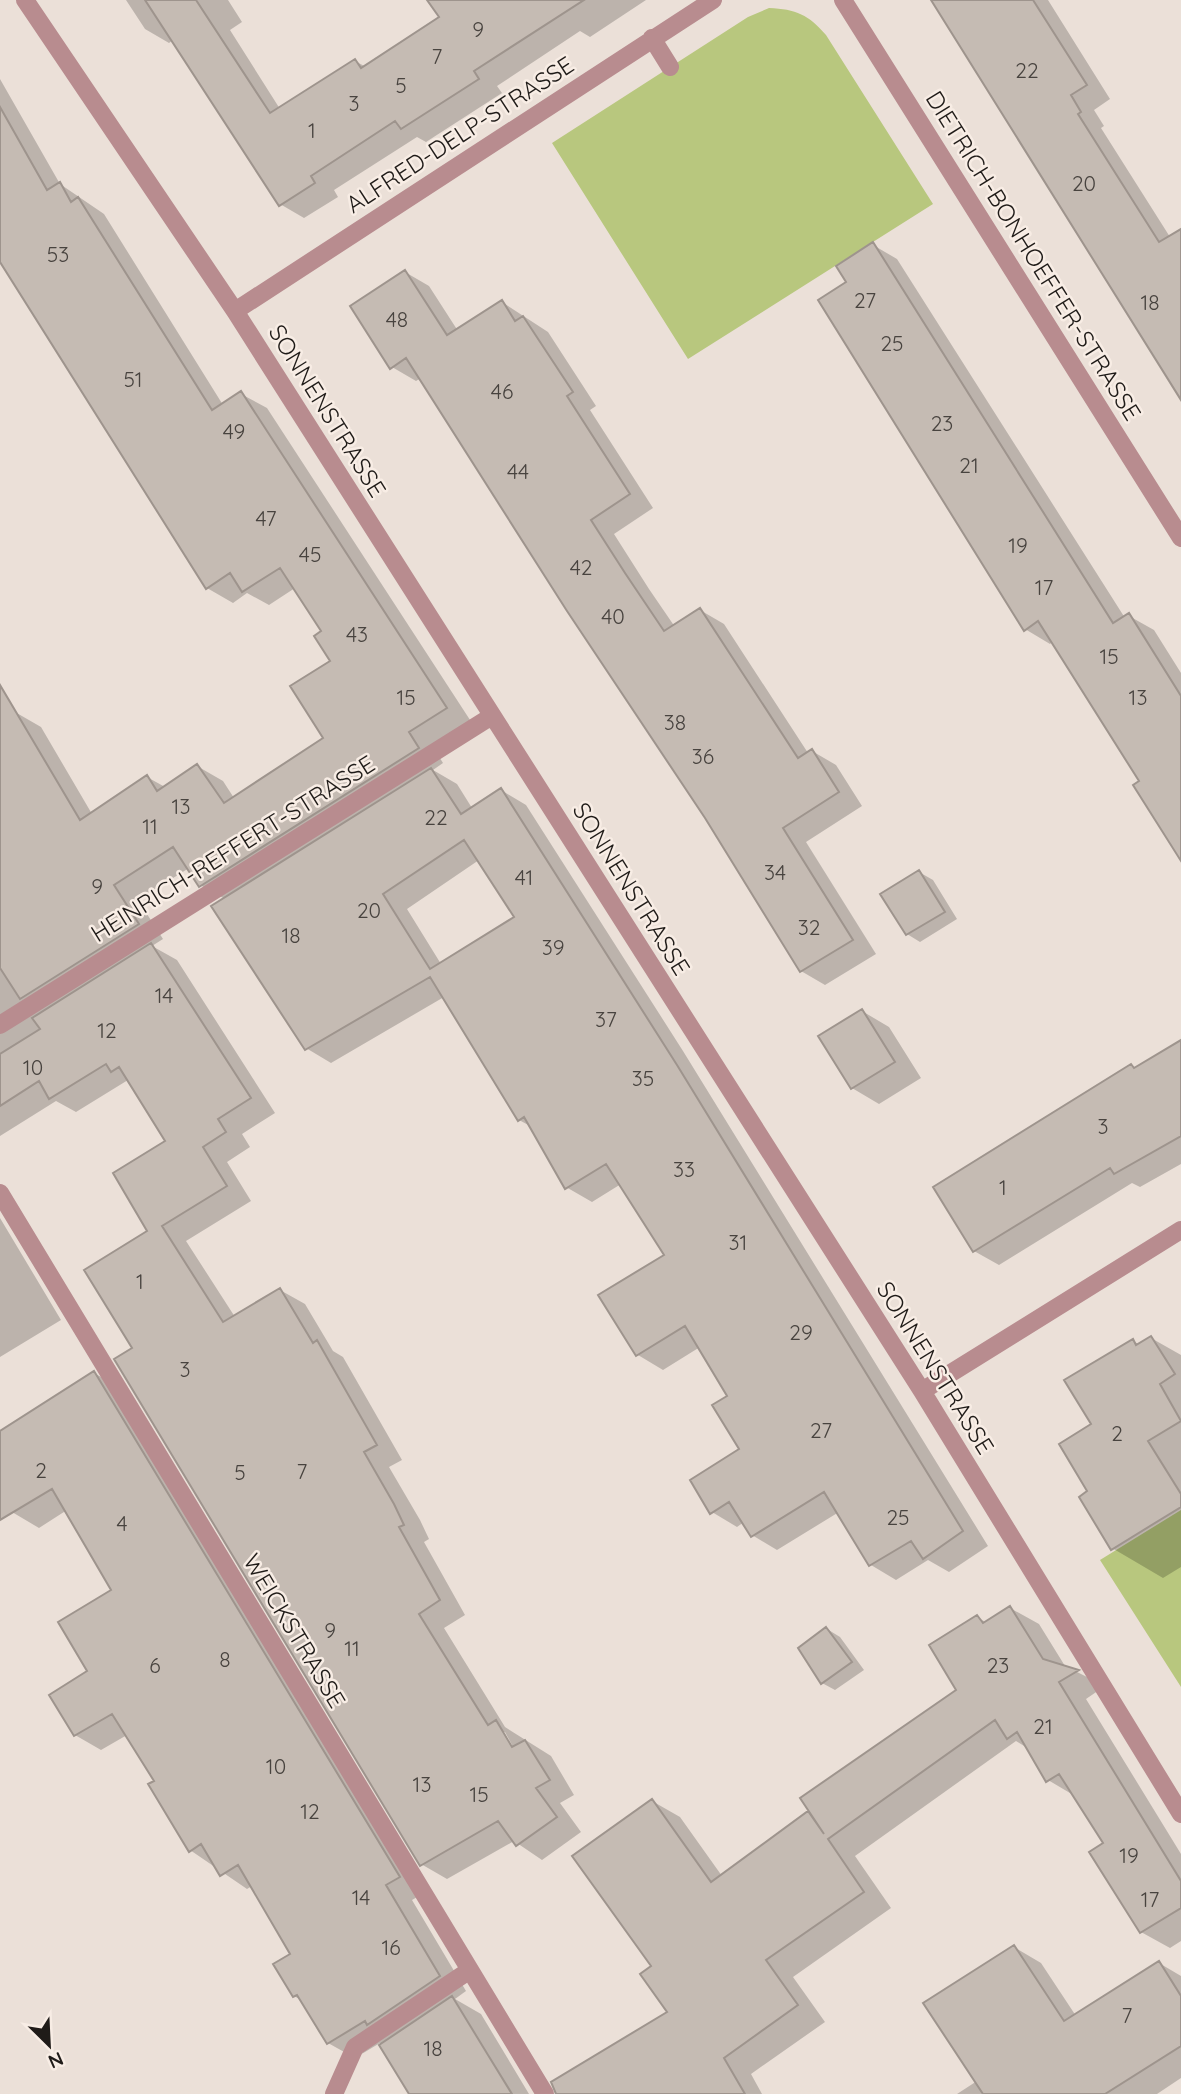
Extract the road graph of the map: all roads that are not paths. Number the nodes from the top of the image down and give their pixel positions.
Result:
1 (24, 0) edge
2 (713, 0) edge
3 (843, 0) edge
4 (652, 38) junction
5 (670, 66) dead end
6 (235, 311) junction
7 (1181, 538) edge
8 (492, 716) junction
9 (0, 1025) edge
10 (0, 1193) edge
11 (1181, 1230) edge
12 (922, 1391) junction
13 (1181, 1814) edge
14 (470, 1970) junction
15 (334, 2094) edge
16 (545, 2094) edge

1 - 6 street, SONNENSTRASSE
2 - 4 street, ALFRED-DELP-STRASSE
3 - 7 street, DIETRICH-BONHOEFFER-STRASSE
4 - 5 street
4 - 6 street, ALFRED-DELP-STRASSE
6 - 8 street, SONNENSTRASSE
8 - 9 street, HEINRICH-REFFERT-STRASSE
8 - 12 street, SONNENSTRASSE
10 - 14 street, WEICKSTRASSE
11 - 12 street
12 - 13 street, SONNENSTRASSE
14 - 15 street
14 - 16 street, WEICKSTRASSE

